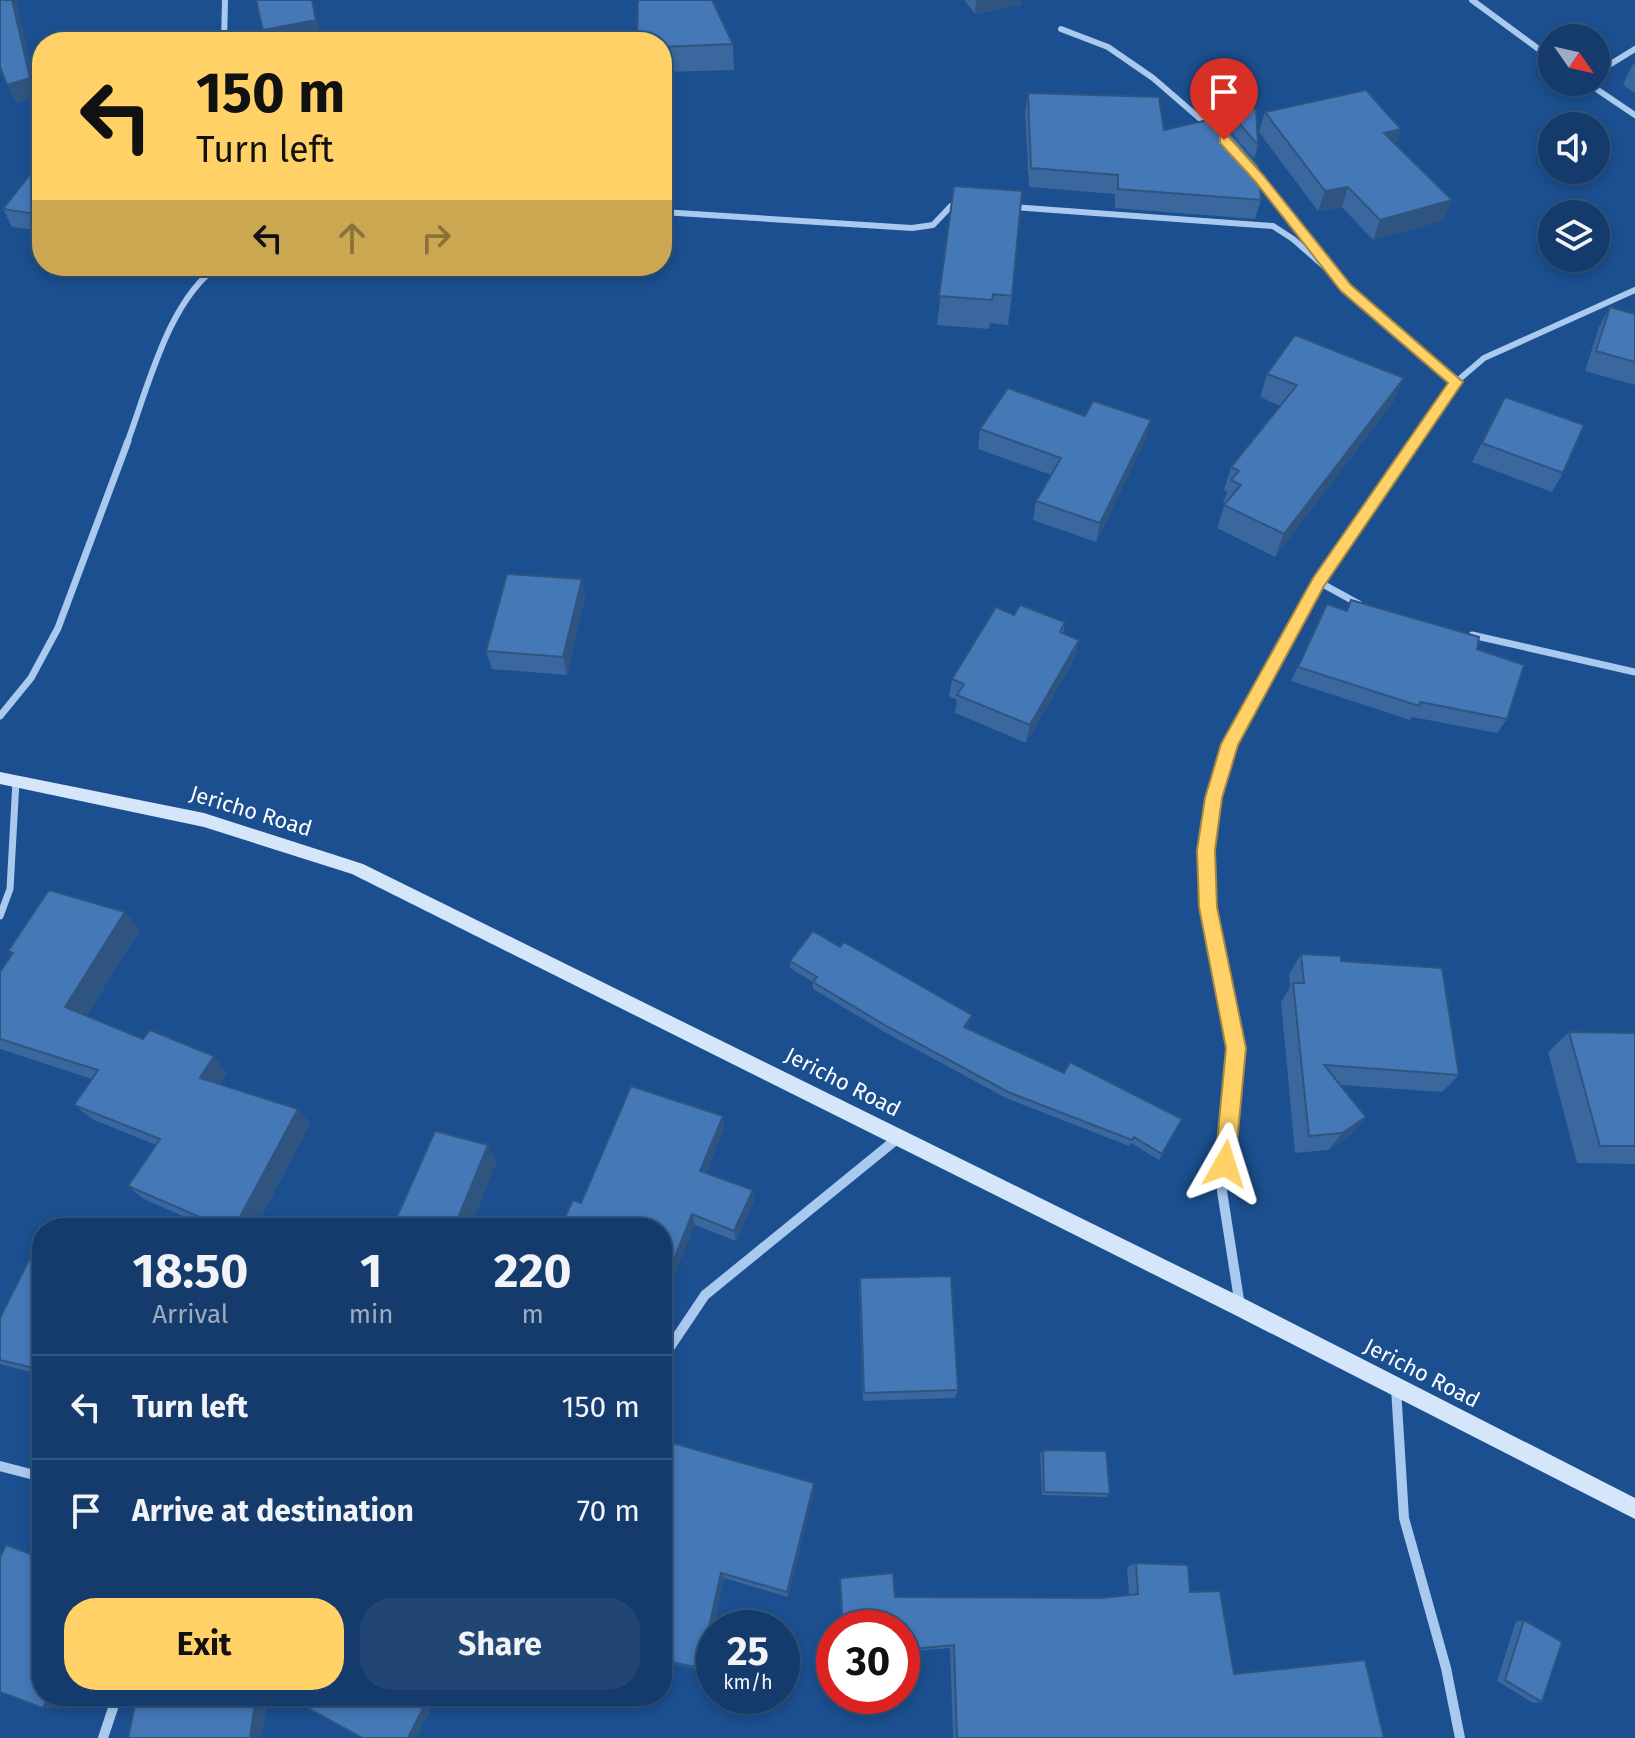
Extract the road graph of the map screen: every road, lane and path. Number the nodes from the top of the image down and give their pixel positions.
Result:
1 (225, 0) edge
2 (1472, 0) edge
3 (1061, 29) dead end
4 (224, 32) edge
5 (1538, 49) edge
6 (1635, 49) edge
7 (1610, 64) edge
8 (1607, 96) edge
9 (1635, 115) edge
10 (1224, 140) edge
11 (1250, 168) edge
12 (1005, 208) edge
13 (967, 209) edge
14 (672, 213) edge
15 (204, 276) edge
16 (1346, 288) junction
17 (1635, 290) edge
18 (1456, 382) junction
19 (1319, 582) junction
20 (1375, 613) edge
21 (1463, 633) edge
22 (1635, 672) edge
23 (0, 716) edge
24 (8, 779) edge
25 (0, 916) edge
26 (899, 1137) junction
27 (1240, 1307) junction
28 (672, 1344) edge
29 (1396, 1387) junction
30 (0, 1466) edge
31 (32, 1474) edge
32 (1635, 1509) edge
33 (114, 1706) edge
34 (103, 1738) edge
35 (1460, 1738) edge

1 - 4 street
2 - 5 street
3 - 10 street
6 - 7 street
8 - 9 street
11 - 16 street
12 - 16 street
13 - 14 street
15 - 23 street
16 - 18 street
17 - 18 street
18 - 19 street
19 - 20 street
19 - 27 street
21 - 22 street
24 - 25 street
24 - 26 street, Jericho Road
26 - 27 street, Jericho Road
26 - 28 street
27 - 29 street, Jericho Road
29 - 32 street, Jericho Road
29 - 35 street
30 - 31 street
33 - 34 street

